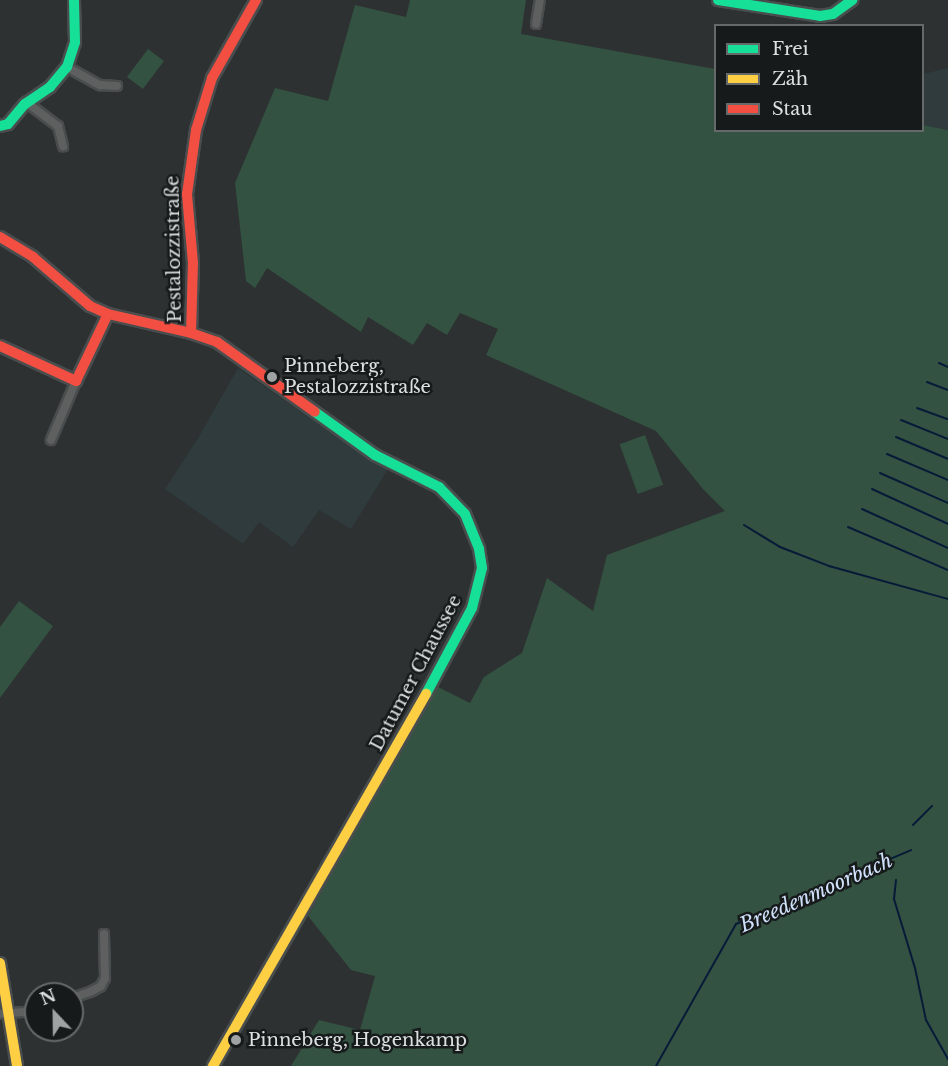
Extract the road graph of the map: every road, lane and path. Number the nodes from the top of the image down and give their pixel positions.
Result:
1 (74, 0) edge
2 (256, 0) edge
3 (540, 0) edge
4 (718, 0) edge
5 (852, 0) edge
6 (536, 24) dead end
7 (68, 67) junction
8 (117, 86) dead end
9 (26, 102) junction
10 (0, 126) edge
11 (63, 146) dead end
12 (0, 237) edge
13 (108, 314) junction
14 (191, 333) junction
15 (0, 346) edge
16 (76, 381) junction
17 (51, 440) dead end
18 (104, 934) dead end
19 (0, 963) edge
20 (84, 994) edge
21 (24, 1013) edge
22 (5, 1015) edge
23 (17, 1066) edge
24 (213, 1066) edge

1 - 7 street
2 - 14 street, Pestalozzistraße
3 - 6 street
4 - 5 street
7 - 8 street
7 - 9 street
9 - 10 street
9 - 11 street
12 - 13 street, Datumer Chaussee
13 - 14 street, Datumer Chaussee
13 - 16 street
14 - 24 street, Datumer Chaussee
15 - 16 street
16 - 17 street
18 - 20 street
19 - 22 street
21 - 22 street
22 - 23 street

